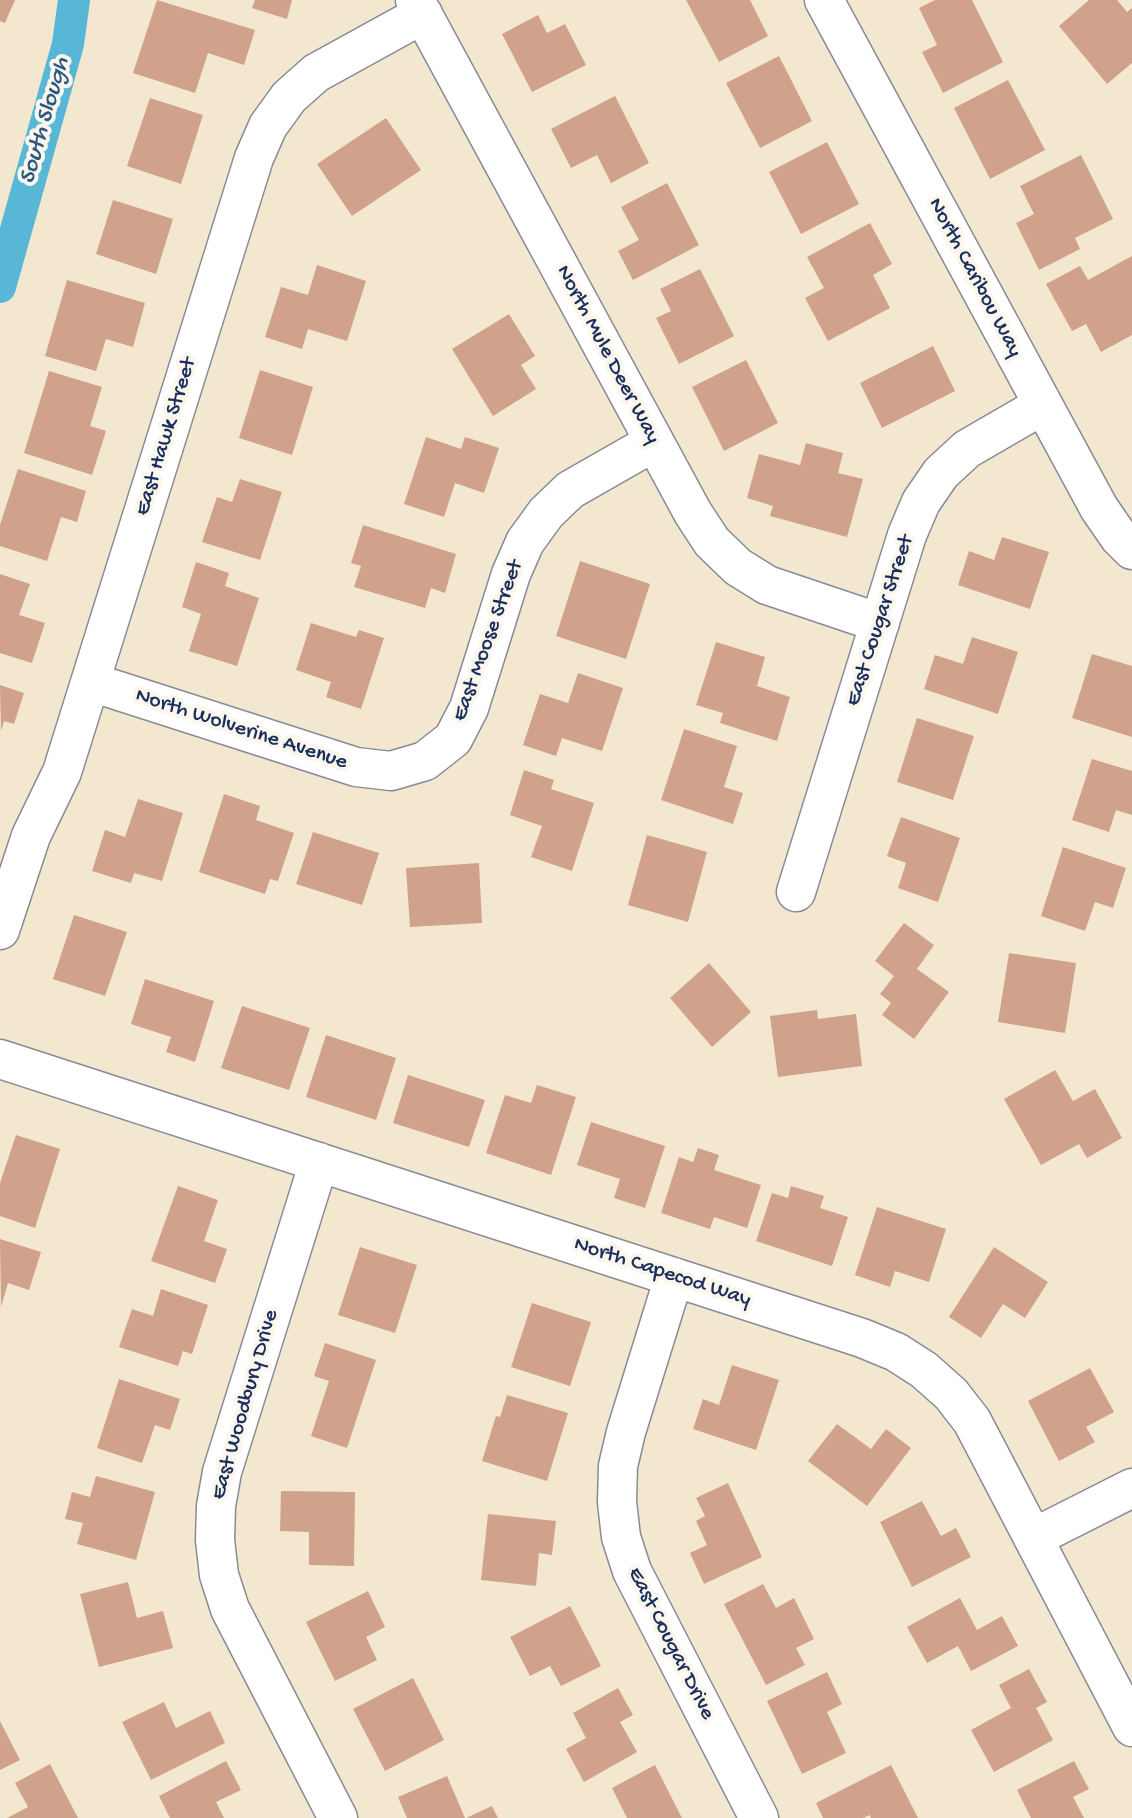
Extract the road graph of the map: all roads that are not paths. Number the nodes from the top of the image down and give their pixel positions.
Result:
1 (824, 0) edge
2 (419, 7) edge
3 (1043, 405) junction
4 (654, 442) junction
5 (1132, 550) edge
6 (880, 623) junction
7 (91, 682) junction
8 (391, 771) joint
9 (796, 892) dead end
10 (0, 930) edge
11 (0, 1059) edge
12 (319, 1162) junction
13 (674, 1277) junction
14 (1132, 1488) edge
15 (1033, 1538) junction
16 (1132, 1727) edge
17 (338, 1818) edge
18 (759, 1818) edge

1 - 3 street, North Caribou Way
2 - 4 street, North Mule Deer Way
2 - 7 street, East Hawk Street
3 - 5 street, North Caribou Way
3 - 6 street, East Cougar Street
4 - 6 street, North Mule Deer Way
4 - 8 street, East Moose Street
6 - 9 street, East Cougar Street
7 - 8 street, North Wolverine Avenue
7 - 10 street, East Hawk Street
11 - 12 street, North Capecod Way
12 - 13 street, North Capecod Way
12 - 17 street, East Woodbury Drive
13 - 15 street, North Capecod Way
13 - 18 street, East Cougar Drive
14 - 15 street
15 - 16 street, North Capecod Way

